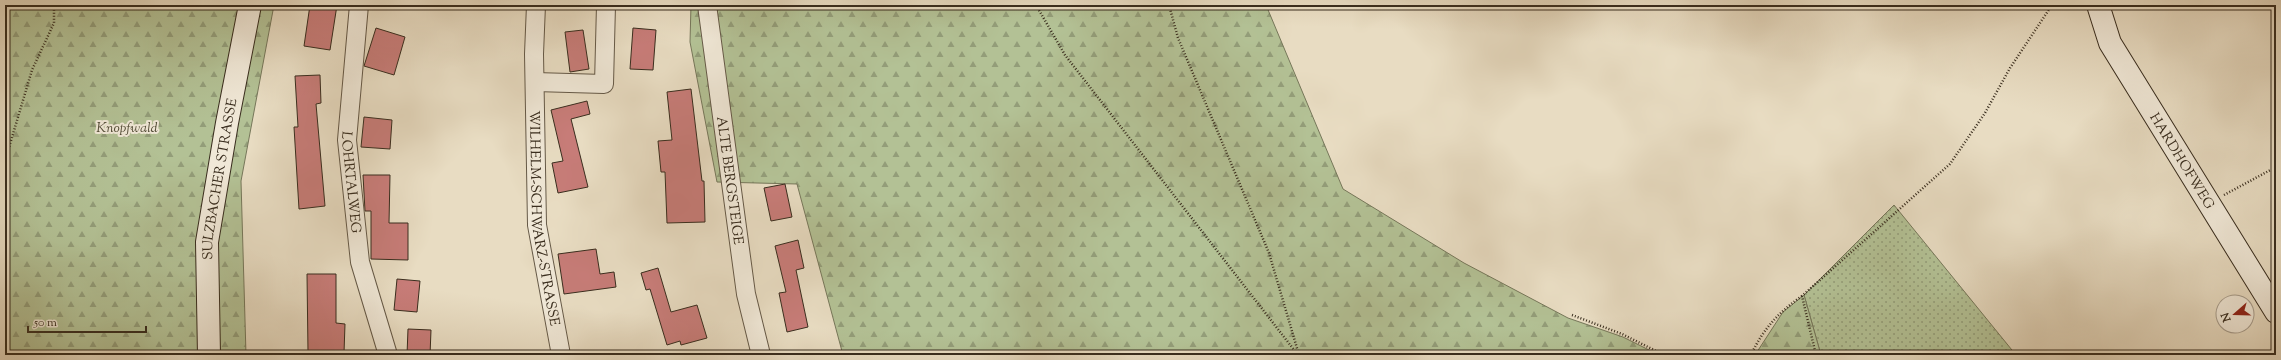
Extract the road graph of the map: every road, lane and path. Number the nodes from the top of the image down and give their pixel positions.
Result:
1 (54, 5) edge
2 (250, 5) edge
3 (359, 5) edge
4 (536, 5) edge
5 (606, 5) edge
6 (707, 5) edge
7 (1036, 5) edge
8 (1168, 5) edge
9 (2052, 5) edge
10 (2098, 5) edge
11 (535, 82) junction
12 (5, 162) edge
13 (2276, 167) edge
14 (2209, 203) junction
15 (1802, 296) junction
16 (2276, 312) edge
17 (1572, 315) dead end
18 (209, 355) edge
19 (388, 355) edge
20 (561, 355) edge
21 (760, 355) edge
22 (1299, 355) edge
23 (1664, 355) edge
24 (1751, 355) edge
25 (1816, 355) edge

1 - 12 path
2 - 18 street, SULZBACHER STRASSE
3 - 19 street, LOHRTALWEG
4 - 11 street, WILHELM-SCHWARZ-STRASSE
5 - 11 street
6 - 21 street, ALTE BERGSTEIGE
7 - 22 path
8 - 22 path
9 - 15 path
10 - 14 street, HARDHOFWEG
11 - 20 street, WILHELM-SCHWARZ-STRASSE
13 - 14 path
14 - 16 street, HARDHOFWEG
15 - 24 path
15 - 25 path
17 - 23 path

